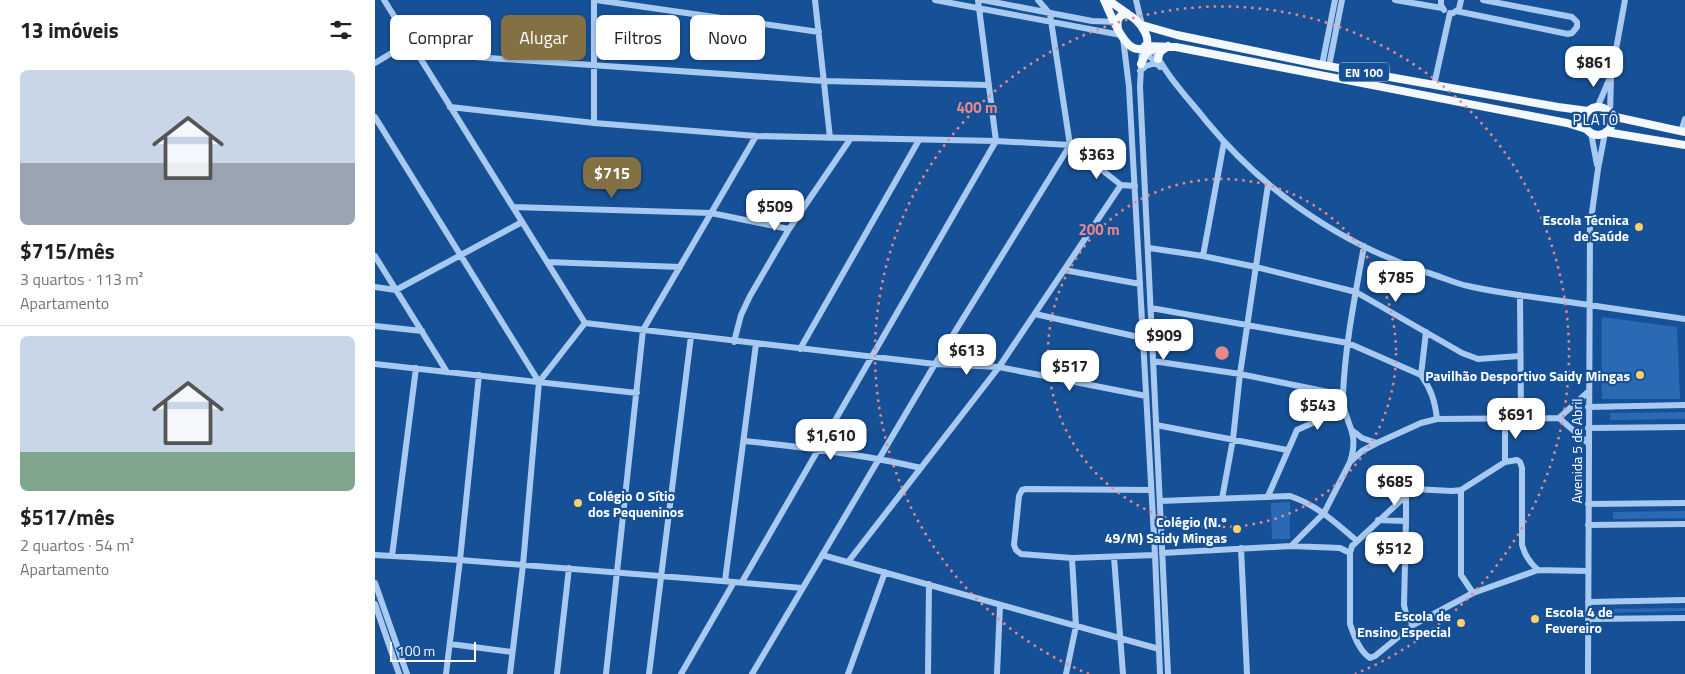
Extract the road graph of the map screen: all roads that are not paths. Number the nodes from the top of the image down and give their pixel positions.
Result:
1 (384, 0) edge
2 (595, 0) edge
3 (815, 0) edge
4 (935, 0) edge
5 (978, 0) edge
6 (983, 0) edge
7 (1038, 0) edge
8 (1104, 0) edge
9 (1108, 0) edge
10 (1123, 0) edge
11 (1137, 0) edge
12 (1335, 0) edge
13 (1342, 0) edge
14 (1395, 0) edge
15 (1441, 0) edge
16 (1461, 0) edge
17 (1483, 0) edge
18 (1625, 0) edge
19 (1442, 8) junction
20 (978, 9) junction
21 (1120, 10) junction
22 (1453, 12) junction
23 (1049, 14) junction
24 (1128, 14) junction
25 (393, 15) edge
26 (1050, 22) junction
27 (1142, 25) junction
28 (1119, 27) junction
29 (819, 32) junction
30 (1152, 48) junction
31 (390, 54) edge
32 (491, 58) edge
33 (421, 60) edge
34 (1156, 61) junction
35 (375, 63) edge
36 (594, 64) junction
37 (1326, 65) junction
38 (1140, 68) junction
39 (1611, 77) junction
40 (824, 81) junction
41 (988, 85) junction
42 (1434, 85) junction
43 (450, 107) junction
44 (1597, 108) junction
45 (1588, 111) junction
46 (1610, 115) junction
47 (375, 116) edge
48 (1685, 118) edge
49 (594, 123) junction
50 (1589, 131) junction
51 (1683, 132) edge
52 (1605, 133) junction
53 (756, 136) junction
54 (830, 138) junction
55 (851, 138) junction
56 (919, 140) junction
57 (997, 142) junction
58 (1223, 142) junction
59 (1071, 145) junction
60 (1685, 145) edge
61 (1597, 169) junction
62 (1121, 185) junction
63 (1268, 185) junction
64 (1135, 186) junction
65 (513, 207) junction
66 (711, 213) junction
67 (522, 222) junction
68 (789, 228) junction
69 (1364, 246) junction
70 (1149, 248) junction
71 (461, 255) junction
72 (375, 256) edge
73 (1203, 256) junction
74 (547, 262) junction
75 (1256, 266) junction
76 (680, 267) junction
77 (1064, 270) junction
78 (1140, 284) junction
79 (375, 287) edge
80 (396, 290) junction
81 (1356, 292) junction
82 (1520, 295) junction
83 (1589, 305) junction
84 (1151, 308) junction
85 (1035, 314) junction
86 (1685, 319) edge
87 (585, 324) junction
88 (375, 326) edge
89 (1247, 326) junction
90 (643, 330) junction
91 (422, 331) junction
92 (1426, 332) junction
93 (691, 336) junction
94 (1143, 338) junction
95 (734, 342) junction
96 (1349, 342) junction
97 (756, 344) junction
98 (800, 348) junction
99 (1520, 356) junction
100 (873, 357) junction
101 (1153, 361) junction
102 (375, 364) edge
103 (935, 364) junction
104 (999, 366) junction
105 (416, 368) junction
106 (447, 372) junction
107 (1240, 374) junction
108 (479, 375) junction
109 (1421, 375) junction
110 (539, 382) junction
111 (1589, 391) junction
112 (637, 393) junction
113 (1343, 395) junction
114 (1146, 396) junction
115 (1685, 406) edge
116 (1589, 407) junction
117 (1343, 409) junction
118 (1505, 418) junction
119 (1521, 418) junction
120 (1559, 418) junction
121 (1437, 419) junction
122 (1156, 425) junction
123 (1685, 427) edge
124 (1588, 428) junction
125 (1353, 431) junction
126 (1233, 439) junction
127 (743, 441) junction
128 (1377, 443) junction
129 (1588, 444) junction
130 (819, 448) junction
131 (1287, 450) junction
132 (879, 458) junction
133 (1350, 462) junction
134 (1505, 462) junction
135 (921, 468) junction
136 (1151, 490) junction
137 (1461, 490) junction
138 (1406, 494) junction
139 (1268, 496) junction
140 (1222, 499) junction
141 (1160, 501) junction
142 (1685, 503) edge
143 (1588, 504) junction
144 (1324, 513) junction
145 (1378, 520) junction
146 (1406, 521) junction
147 (1685, 524) edge
148 (1588, 525) junction
149 (1357, 541) junction
150 (1291, 546) junction
151 (1241, 548) junction
152 (1349, 553) junction
153 (822, 554) junction
154 (1159, 554) junction
155 (375, 555) edge
156 (392, 556) junction
157 (1114, 557) junction
158 (1072, 558) junction
159 (460, 560) junction
160 (848, 562) junction
161 (523, 565) junction
162 (569, 568) junction
163 (1538, 570) junction
164 (1588, 571) junction
165 (885, 572) junction
166 (616, 573) junction
167 (662, 576) junction
168 (725, 581) junction
169 (734, 582) junction
170 (742, 582) junction
171 (375, 583) edge
172 (929, 584) junction
173 (802, 588) junction
174 (1473, 593) junction
175 (1685, 600) edge
176 (1588, 602) junction
177 (375, 604) edge
178 (1000, 605) junction
179 (1685, 618) edge
180 (1588, 619) junction
181 (1413, 625) junction
182 (1076, 626) junction
183 (1120, 638) junction
184 (450, 644) junction
185 (1159, 649) junction
186 (513, 652) junction
187 (399, 674) edge
188 (407, 674) edge
189 (446, 674) edge
190 (510, 674) edge
191 (557, 674) edge
192 (606, 674) edge
193 (649, 674) edge
194 (681, 674) edge
195 (752, 674) edge
196 (848, 674) edge
197 (928, 674) edge
198 (997, 674) edge
199 (1066, 674) edge
200 (1123, 674) edge
201 (1160, 674) edge
202 (1168, 674) edge
203 (1247, 674) edge
204 (1588, 674) edge

1 - 25 street
2 - 29 street
2 - 36 street
3 - 29 street
4 - 20 street
5 - 20 street
6 - 23 street
7 - 23 street
8 - 28 main road
9 - 21 main road, EN 100
10 - 21 street
11 - 27 street
12 - 37 street
13 - 37 street
14 - 19 street
15 - 19 street
16 - 22 street
17 - 22 street
18 - 39 street
19 - 22 street
20 - 26 street
20 - 41 street
21 - 24 main road, EN 100
21 - 28 street
22 - 42 street
23 - 26 street
23 - 28 street
24 - 27 main road, EN 100
24 - 28 main road
26 - 28 street
26 - 59 street
27 - 30 main road, EN 100
27 - 37 main road, EN 100
28 - 30 main road, EN 100
28 - 64 street
29 - 40 street
30 - 34 street
30 - 34 main road
30 - 38 main road
30 - 50 main road, EN 100
31 - 35 street
32 - 36 street
33 - 43 street
34 - 38 street
34 - 58 street
36 - 40 street
36 - 49 street
37 - 42 main road, EN 100
38 - 70 street
39 - 44 street
39 - 46 street
40 - 41 street
40 - 54 street
41 - 57 street
42 - 45 main road, EN 100
43 - 49 street
43 - 65 street
44 - 45 main road, EN 100
44 - 46 main road
45 - 50 main road
46 - 51 main road
46 - 52 main road
47 - 71 street
48 - 51 street
49 - 53 street
50 - 52 main road, EN 100
50 - 61 street, Avenida 5 de Abril
52 - 60 main road, EN 100
52 - 61 street, Avenida 5 de Abril
53 - 54 street
53 - 66 street
54 - 55 street
55 - 56 street
55 - 68 street
56 - 57 street
56 - 98 street
57 - 59 street
57 - 100 street
58 - 63 street
58 - 73 street
59 - 62 street
59 - 103 street
61 - 83 street, Avenida 5 de Abril
62 - 64 street
62 - 77 street
63 - 69 street
63 - 75 street
64 - 78 street
65 - 66 street
65 - 67 street
66 - 68 street
66 - 76 street
67 - 71 street
67 - 74 street
68 - 95 street
69 - 81 street
69 - 82 street
70 - 73 street
70 - 84 street
71 - 80 street
71 - 110 street
72 - 80 street
73 - 75 street
74 - 76 street
74 - 87 street
75 - 81 street
75 - 89 street
76 - 90 street
77 - 78 street
77 - 85 street
78 - 94 street
79 - 80 street
80 - 91 street
81 - 92 street
81 - 96 street
82 - 83 street
82 - 99 street
83 - 86 street
83 - 111 street, Avenida 5 de Abril
84 - 89 street
84 - 101 street
85 - 94 street
85 - 104 street
87 - 90 street
87 - 110 street
88 - 91 street
89 - 96 street
89 - 107 street
90 - 93 street
90 - 112 street
91 - 106 street
92 - 99 street
92 - 109 street
93 - 95 street
93 - 167 street
94 - 114 street
95 - 97 street
96 - 109 street
96 - 113 street
97 - 98 street
97 - 127 street
98 - 100 street
99 - 119 street
100 - 103 street
100 - 130 street
101 - 107 street
101 - 122 street
102 - 105 street
103 - 104 street
103 - 132 street
104 - 114 street
104 - 135 street
105 - 106 street
105 - 156 street
106 - 108 street
107 - 113 street
107 - 126 street
108 - 110 street
108 - 159 street
109 - 121 street
110 - 112 street
110 - 161 street
111 - 116 street, Avenida 5 de Abril
111 - 120 street
112 - 166 street
113 - 117 street
114 - 136 street
115 - 116 street
116 - 124 street, Avenida 5 de Abril
117 - 125 street
117 - 131 street
118 - 119 street
118 - 121 street
118 - 134 street
119 - 120 street
120 - 129 street
121 - 128 street
122 - 126 street
122 - 141 street
123 - 124 street
124 - 129 street, Avenida 5 de Abril
125 - 128 street
125 - 133 street
126 - 131 street
126 - 140 street
127 - 130 street
127 - 168 street
128 - 133 street
129 - 143 street, Avenida 5 de Abril
130 - 132 street
130 - 170 street
131 - 139 street
132 - 135 street
132 - 153 street
133 - 144 street
134 - 137 street
134 - 163 street
135 - 160 street
136 - 154 street
136 - 158 street
137 - 138 street
137 - 174 street
138 - 145 street
138 - 146 street
139 - 140 street
139 - 144 street
140 - 141 street
141 - 154 street
142 - 143 street
143 - 148 street, Avenida 5 de Abril
144 - 149 street
144 - 150 street
145 - 146 street
145 - 149 street
146 - 181 street
147 - 148 street
148 - 164 street, Avenida 5 de Abril
149 - 152 street
150 - 151 street
150 - 152 street
151 - 154 street
151 - 203 street
152 - 181 street
153 - 160 street
153 - 173 street
154 - 157 street
154 - 185 street
154 - 202 street
155 - 156 street
156 - 159 street
157 - 158 street
157 - 183 street
158 - 182 street
159 - 161 street
159 - 184 street
160 - 165 street
161 - 162 street
161 - 186 street
162 - 166 street
162 - 191 street
163 - 164 street
163 - 174 street
164 - 176 street, Avenida 5 de Abril
165 - 172 street
165 - 196 street
166 - 167 street
166 - 192 street
167 - 168 street
167 - 193 street
168 - 169 street
169 - 170 street
169 - 194 street
170 - 173 street
171 - 188 street
172 - 178 street
172 - 197 street
173 - 195 street
174 - 181 street
175 - 176 street
176 - 180 street, Avenida 5 de Abril
177 - 187 street
178 - 182 street
178 - 198 street
179 - 180 street
180 - 204 street, Avenida 5 de Abril
182 - 183 street
182 - 199 street
183 - 185 street
183 - 200 street
184 - 186 street
184 - 189 street
185 - 201 street
186 - 190 street

